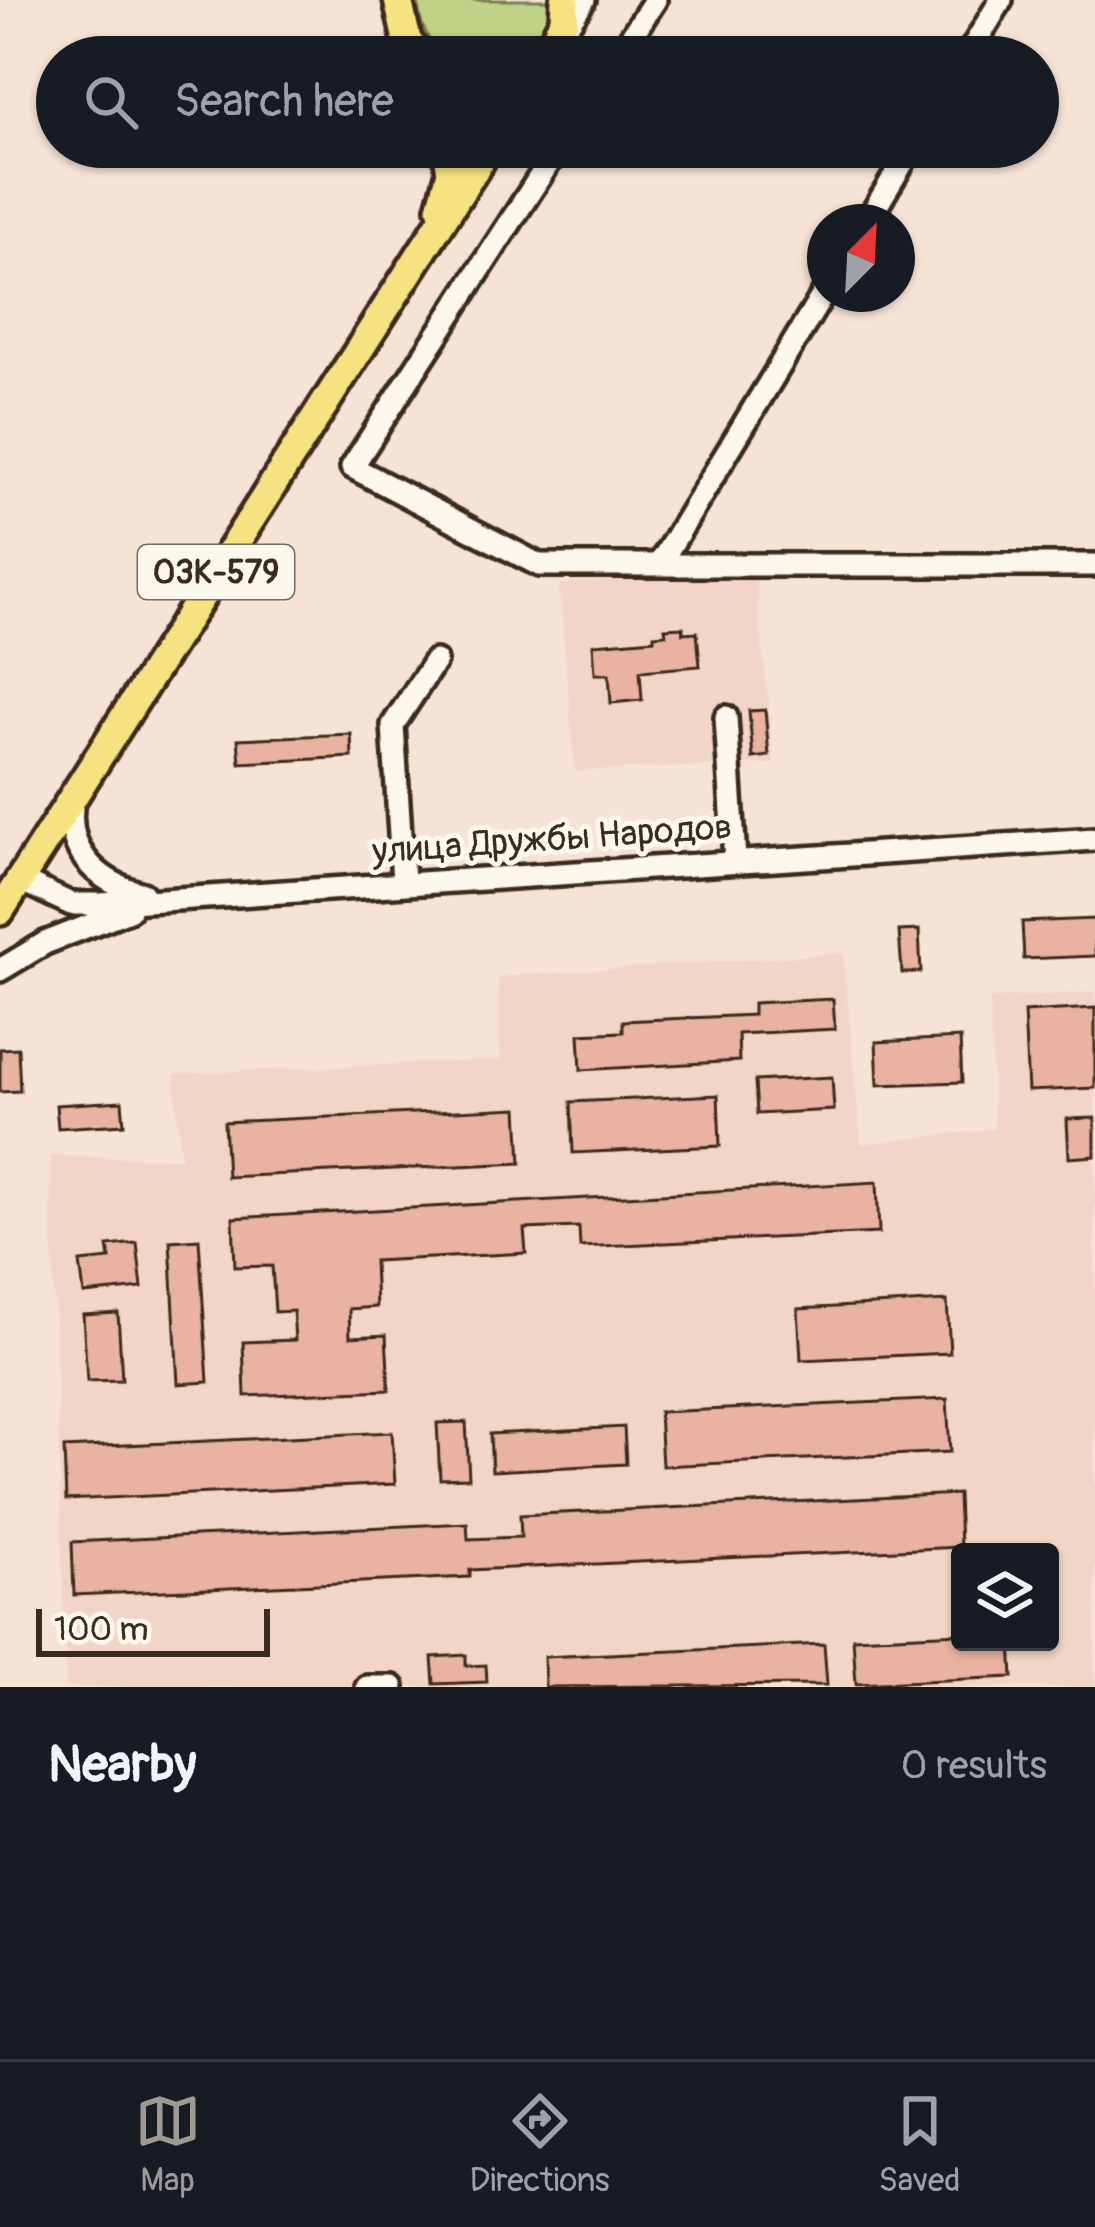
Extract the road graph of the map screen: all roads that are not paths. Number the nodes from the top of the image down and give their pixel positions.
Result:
1 (398, 0) edge
2 (565, 0) edge
3 (584, 0) edge
4 (655, 0) edge
5 (1001, 0) edge
6 (409, 36) edge
7 (556, 36) edge
8 (560, 36) edge
9 (632, 36) edge
10 (980, 36) edge
11 (450, 168) edge
12 (476, 168) edge
13 (545, 168) edge
14 (899, 168) edge
15 (878, 204) edge
16 (434, 235) junction
17 (812, 312) edge
18 (659, 565) junction
19 (1095, 565) edge
20 (435, 661) dead end
21 (726, 717) dead end
22 (75, 790) junction
23 (1095, 839) edge
24 (736, 860) junction
25 (20, 880) junction
26 (404, 881) junction
27 (160, 899) junction
28 (0, 911) edge
29 (0, 970) edge
30 (367, 1687) edge
31 (393, 1687) edge

1 - 6 main road
2 - 7 main road
3 - 8 street
4 - 9 street
5 - 10 street
11 - 16 main road, 03К-579
12 - 16 main road, 03К-579
13 - 18 street
14 - 15 street
16 - 22 main road, 03К-579
17 - 18 street
18 - 19 street
20 - 26 street
21 - 24 street
22 - 25 main road, 03К-579
22 - 27 street
23 - 24 street, улица Дружбы Народов
24 - 26 street, улица Дружбы Народов
25 - 27 street, улица Дружбы Народов
25 - 28 main road, 03К-579
26 - 27 street, улица Дружбы Народов
27 - 29 street
30 - 31 street

